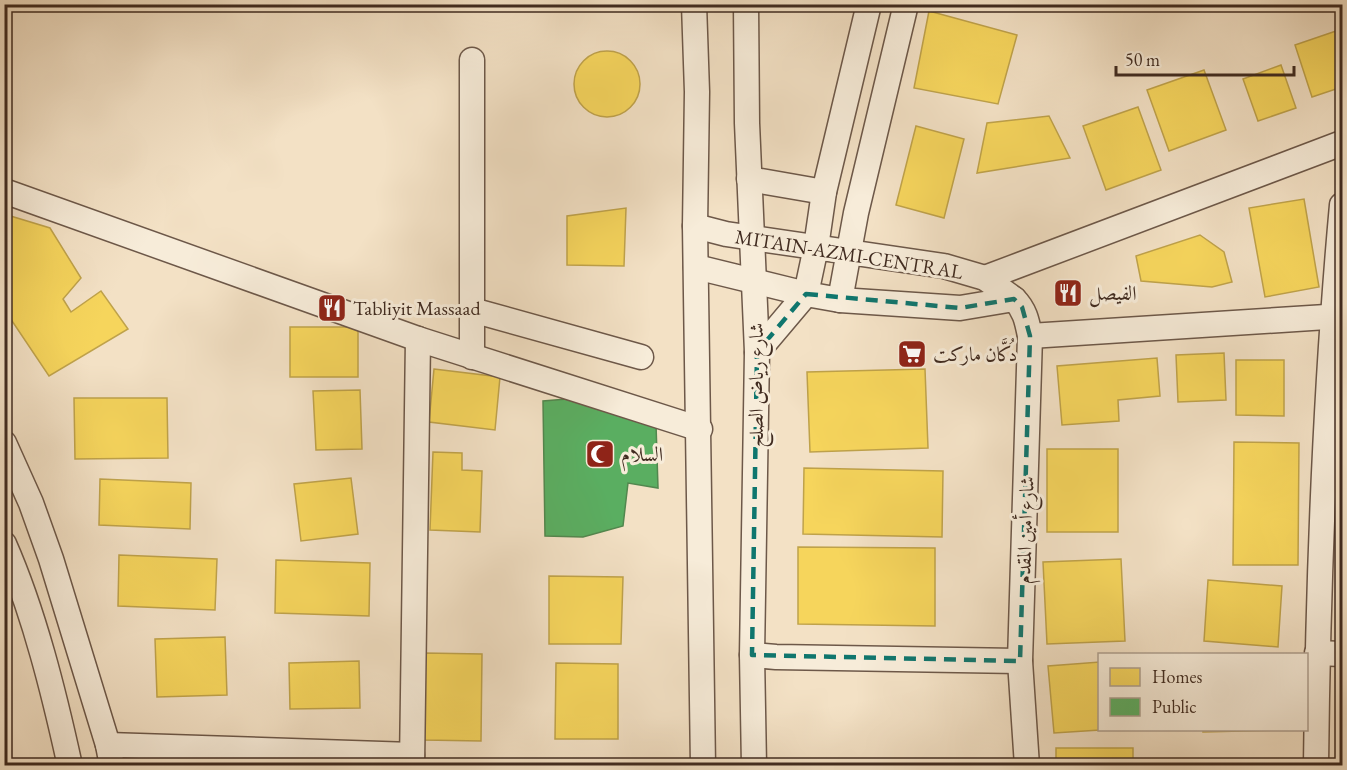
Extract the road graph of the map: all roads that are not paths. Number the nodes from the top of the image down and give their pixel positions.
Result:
1 (694, 4) edge
2 (746, 4) edge
3 (869, 4) edge
4 (906, 4) edge
5 (471, 60) dead end
6 (1342, 144) edge
7 (749, 179) junction
8 (4, 191) edge
9 (824, 192) junction
10 (1342, 205) edge
11 (695, 226) junction
12 (753, 238) junction
13 (816, 247) junction
14 (849, 252) junction
15 (696, 267) junction
16 (985, 278) junction
17 (755, 282) junction
18 (806, 294) junction
19 (1014, 298) junction
20 (840, 300) junction
21 (472, 310) junction
22 (1337, 316) edge
23 (1030, 336) junction
24 (418, 339) junction
25 (757, 351) junction
26 (472, 357) junction
27 (640, 357) dead end
28 (700, 429) junction
29 (4, 443) edge
30 (1334, 463) edge
31 (4, 544) edge
32 (1317, 653) junction
33 (1342, 654) edge
34 (752, 655) junction
35 (1020, 661) junction
36 (110, 755) edge
37 (412, 760) edge
38 (70, 765) edge
39 (703, 765) edge
40 (754, 765) edge
41 (1027, 765) edge
42 (1316, 765) edge

1 - 11 street
2 - 7 street, شارع رياض الصلح
3 - 9 street
4 - 14 street
5 - 21 street
6 - 16 street
7 - 9 street
7 - 12 street, شارع رياض الصلح
8 - 24 street
9 - 13 street
10 - 22 street
11 - 12 street, MITAIN-AZMI-CENTRAL
11 - 15 street
12 - 13 street, MITAIN-AZMI-CENTRAL
12 - 17 street, شارع رياض الصلح
13 - 14 street, MITAIN-AZMI-CENTRAL
13 - 18 street
14 - 16 street, MITAIN-AZMI-CENTRAL
14 - 20 street
15 - 17 street, MITAIN-AZMI-CENTRAL
15 - 28 street
16 - 19 street, MITAIN-AZMI-CENTRAL
17 - 18 street, MITAIN-AZMI-CENTRAL
17 - 25 street, شارع رياض الصلح
18 - 20 street, MITAIN-AZMI-CENTRAL
18 - 25 street
19 - 20 street, MITAIN-AZMI-CENTRAL
19 - 23 street, شارع أمين المقدم
21 - 26 street
21 - 27 street
22 - 23 street
22 - 30 street
23 - 35 street, شارع أمين المقدم
24 - 26 street
24 - 37 street
25 - 34 street, شارع رياض الصلح
26 - 28 street
28 - 39 street
29 - 36 street
30 - 32 street
31 - 38 street
32 - 33 street
32 - 42 street
34 - 35 street
34 - 40 street, شارع رياض الصلح
35 - 41 street, شارع أمين المقدم
36 - 37 street

